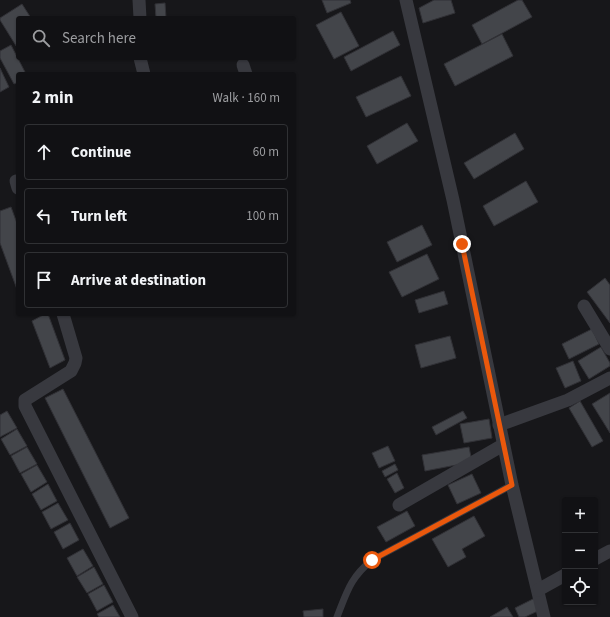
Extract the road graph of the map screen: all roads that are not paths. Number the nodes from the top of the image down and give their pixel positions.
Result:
1 (139, 0) edge
2 (406, 0) edge
3 (140, 16) edge
4 (140, 60) edge
5 (144, 72) edge
6 (584, 306) dead end
7 (64, 316) edge
8 (610, 349) edge
9 (610, 378) edge
10 (499, 425) junction
11 (503, 444) junction
12 (512, 485) junction
13 (399, 505) dead end
14 (610, 551) edge
15 (598, 557) edge
16 (562, 577) edge
17 (538, 590) junction
18 (132, 617) edge
19 (337, 617) edge
20 (544, 617) edge

1 - 3 street
2 - 10 street
4 - 5 street
6 - 8 street
7 - 18 street
9 - 10 street
10 - 11 street
11 - 12 street
11 - 13 street
12 - 17 street
12 - 19 lane
14 - 15 street
16 - 17 street
17 - 20 street

